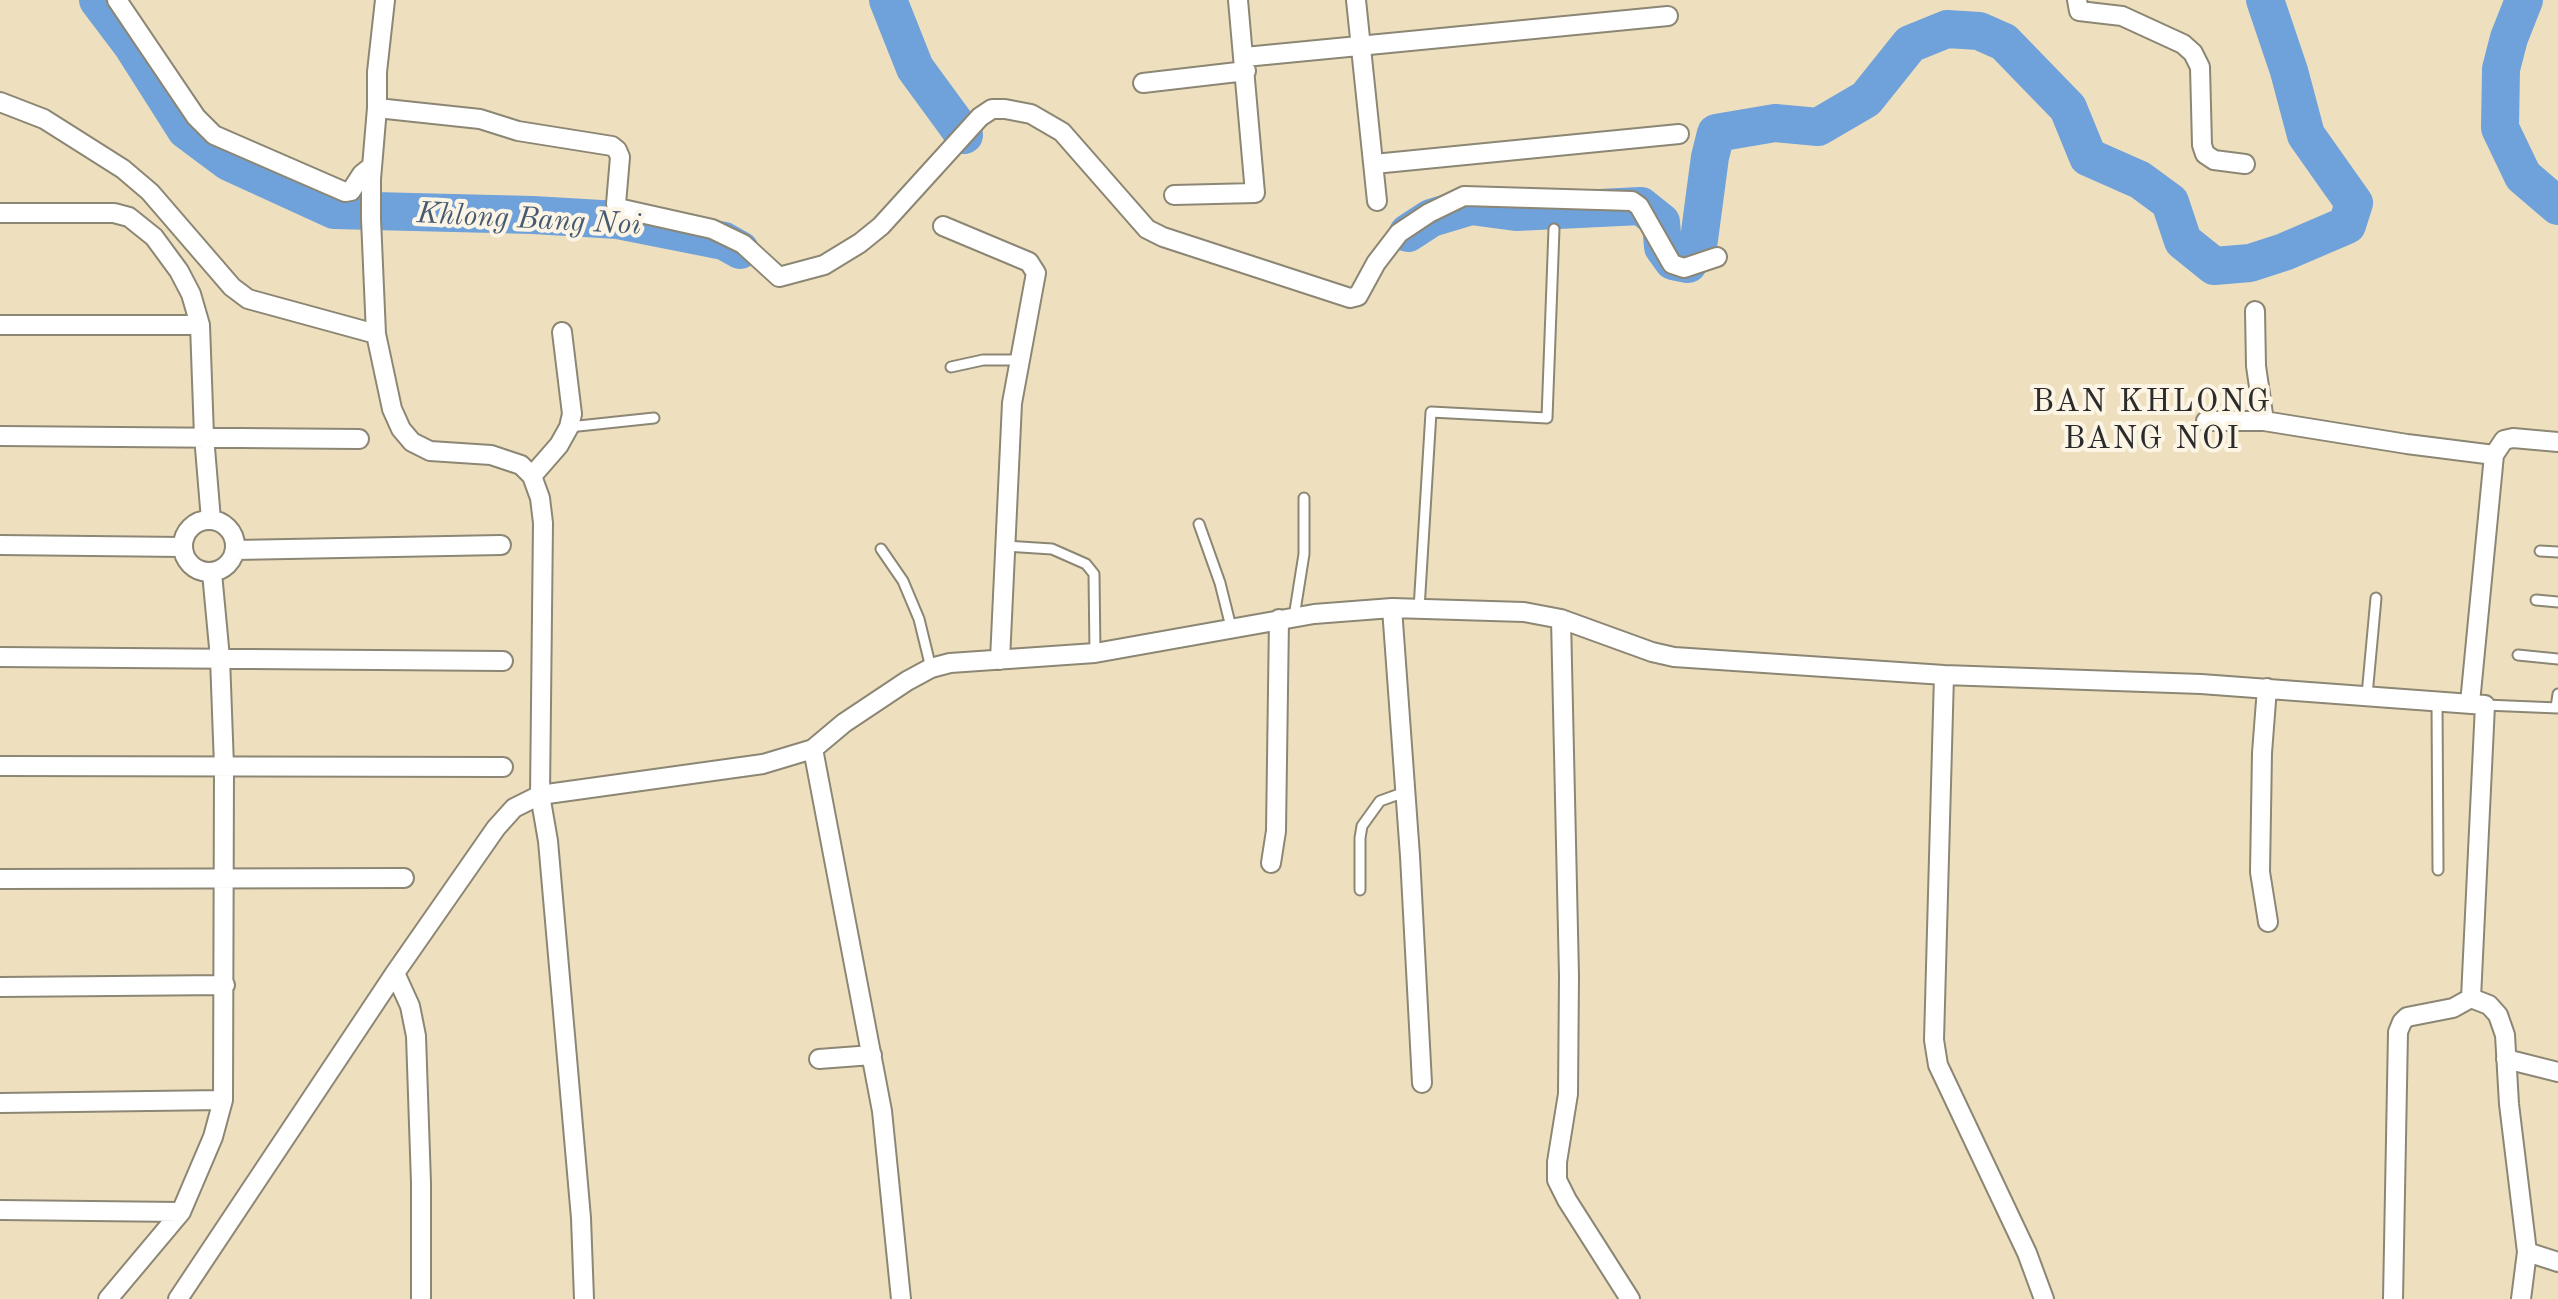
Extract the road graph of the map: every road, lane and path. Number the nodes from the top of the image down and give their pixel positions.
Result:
1 (117, 0) edge
2 (385, 0) edge
3 (1238, 0) edge
4 (1356, 0) edge
5 (2077, 0) edge
6 (1668, 16) dead end
7 (1360, 46) junction
8 (1245, 64) junction
9 (1143, 83) dead end
10 (0, 102) edge
11 (377, 108) junction
12 (1679, 134) dead end
13 (1374, 164) junction
14 (2245, 164) dead end
15 (371, 172) junction
16 (1174, 195) dead end
17 (1377, 201) dead end
18 (0, 213) edge
19 (943, 226) dead end
20 (1554, 229) dead end
21 (1717, 257) dead end
22 (2255, 311) dead end
23 (0, 325) edge
24 (200, 325) junction
25 (562, 332) dead end
26 (376, 334) junction
27 (1019, 360) junction
28 (951, 367) dead end
29 (654, 418) dead end
30 (2206, 421) dead end
31 (2264, 421) junction
32 (569, 427) junction
33 (0, 436) edge
34 (204, 436) junction
35 (359, 439) dead end
36 (2558, 442) edge
37 (2494, 455) junction
38 (532, 476) junction
39 (1304, 498) dead end
40 (211, 520) junction
41 (1199, 524) dead end
42 (0, 545) edge
43 (501, 545) dead end
44 (1005, 546) junction
45 (182, 547) junction
46 (881, 549) dead end
47 (235, 550) junction
48 (2540, 551) dead end
49 (2558, 552) edge
50 (212, 573) junction
51 (2376, 598) dead end
52 (2536, 600) dead end
53 (2558, 602) edge
54 (1392, 608) junction
55 (1419, 609) junction
56 (1286, 618) junction
57 (1561, 619) junction
58 (1231, 627) junction
59 (1095, 653) junction
60 (2518, 655) dead end
61 (0, 657) edge
62 (220, 658) junction
63 (2558, 659) edge
64 (1000, 660) junction
65 (503, 661) dead end
66 (931, 668) junction
67 (1944, 675) junction
68 (2267, 688) junction
69 (2558, 694) edge
70 (2367, 695) junction
71 (2437, 701) junction
72 (2478, 704) junction
73 (2557, 708) edge
74 (813, 749) junction
75 (0, 766) edge
76 (224, 766) junction
77 (503, 767) dead end
78 (1405, 792) junction
79 (540, 795) junction
80 (1271, 863) dead end
81 (2438, 870) dead end
82 (404, 878) dead end
83 (0, 879) edge
84 (225, 880) junction
85 (1360, 890) dead end
86 (2268, 922) dead end
87 (395, 973) junction
88 (225, 985) junction
89 (0, 987) edge
90 (2471, 998) junction
91 (872, 1055) junction
92 (819, 1059) dead end
93 (2506, 1059) junction
94 (2558, 1072) edge
95 (1422, 1083) dead end
96 (223, 1100) junction
97 (0, 1103) edge
98 (0, 1210) edge
99 (181, 1212) junction
100 (2527, 1252) junction
101 (2558, 1262) edge
102 (108, 1299) edge
103 (178, 1299) edge
104 (421, 1299) edge
105 (584, 1299) edge
106 (901, 1299) edge
107 (1630, 1299) edge
108 (2044, 1299) edge
109 (2393, 1299) edge
110 (2521, 1299) edge

1 - 15 street
2 - 11 street
3 - 8 street
4 - 7 street
5 - 14 street
6 - 7 street
7 - 8 street
7 - 13 street
8 - 9 street
8 - 16 street
10 - 26 street
11 - 15 street
11 - 21 street
12 - 13 street
13 - 17 street
15 - 26 street
18 - 24 street
19 - 27 street
20 - 55 lane
22 - 31 street
23 - 24 street
24 - 34 street
25 - 32 street
26 - 38 street
27 - 28 lane
27 - 44 street
29 - 32 lane
30 - 31 street
31 - 37 street
32 - 38 street
33 - 34 street
34 - 35 street
34 - 40 street
36 - 37 street
37 - 72 street
38 - 79 street
39 - 56 lane
40 - 45 street
40 - 47 street
41 - 58 lane
42 - 45 street
43 - 47 street
44 - 59 lane
44 - 64 street
45 - 50 street
46 - 66 lane
47 - 50 street
48 - 49 lane
50 - 62 street
51 - 70 lane
52 - 53 lane
54 - 55 street
54 - 56 street
54 - 78 street
55 - 57 street
56 - 58 street
56 - 80 street
57 - 67 street
57 - 107 street
58 - 59 street
59 - 64 street
60 - 63 lane
61 - 62 street
62 - 65 street
62 - 76 street
64 - 66 street
66 - 74 street
67 - 68 street
67 - 108 street
68 - 70 street
68 - 86 street
69 - 73 lane
70 - 71 street
71 - 72 street
71 - 81 lane
72 - 73 lane
72 - 90 street
74 - 79 street
74 - 91 street
75 - 76 street
76 - 77 street
76 - 84 street
78 - 85 lane
78 - 95 street
79 - 87 street
79 - 105 street
82 - 84 street
83 - 84 street
84 - 88 street
87 - 103 street
87 - 104 street
88 - 89 street
88 - 96 street
90 - 93 street
90 - 109 street
91 - 92 street
91 - 106 street
93 - 94 street
93 - 100 street
96 - 97 street
96 - 99 street
98 - 99 street
99 - 102 street
100 - 101 street
100 - 110 street

